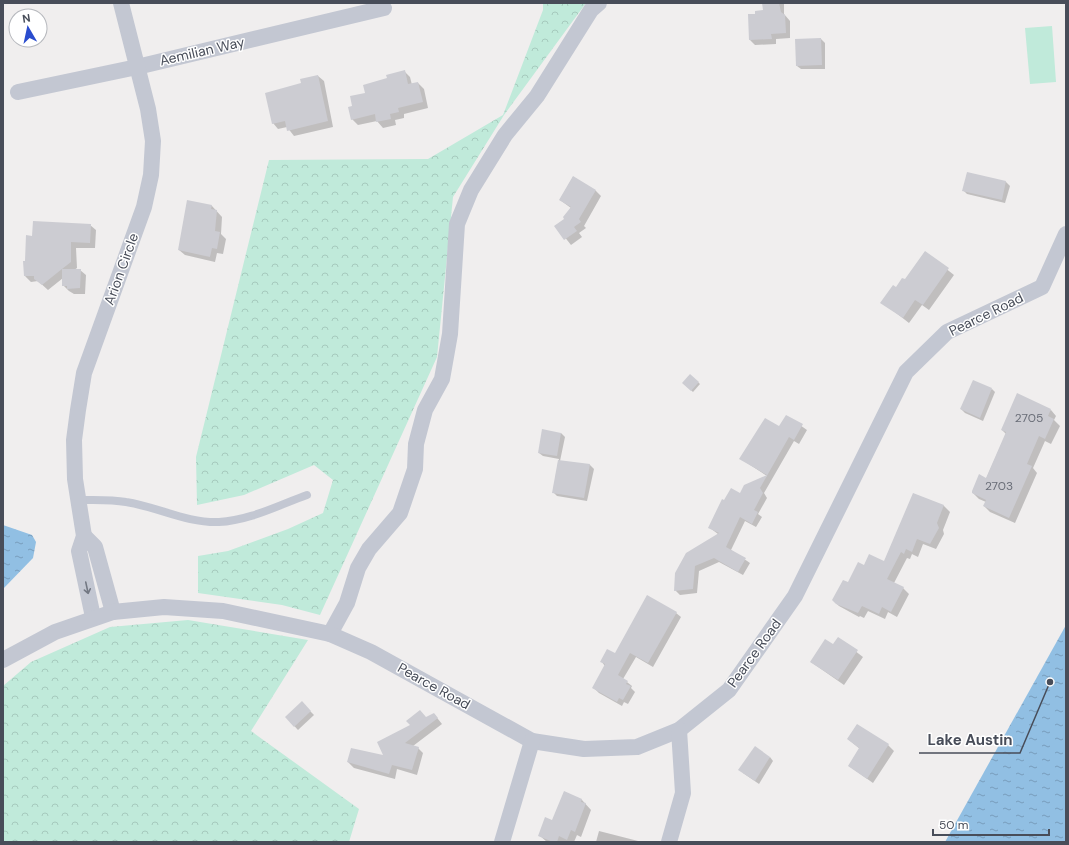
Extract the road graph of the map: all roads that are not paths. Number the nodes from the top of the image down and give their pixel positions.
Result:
1 (121, 3) edge
2 (599, 3) edge
3 (384, 8) dead end
4 (137, 66) junction
5 (18, 92) dead end
6 (1066, 234) edge
7 (307, 495) dead end
8 (77, 500) junction
9 (84, 536) junction
10 (100, 564) junction
11 (82, 567) junction
12 (113, 612) junction
13 (93, 617) junction
14 (330, 634) junction
15 (3, 660) edge
16 (679, 730) junction
17 (532, 741) junction
18 (502, 842) edge
19 (669, 842) edge

1 - 4 street, Arion Circle
2 - 14 street
3 - 4 street, Aemilian Way
4 - 5 street, Aemilian Way
4 - 8 street, Arion Circle
6 - 16 street, Pearce Road
7 - 8 lane
8 - 9 street, Arion Circle
9 - 10 street, Arion Circle
9 - 11 street, Arion Circle
10 - 11 lane
10 - 12 street, Arion Circle
11 -> 13 street, Arion Circle
12 - 13 street, Pearce Road
12 - 14 street, Pearce Road
13 - 15 street, Pearce Road
14 - 17 street, Pearce Road
16 - 17 street, Pearce Road
16 - 19 street
17 - 18 street

